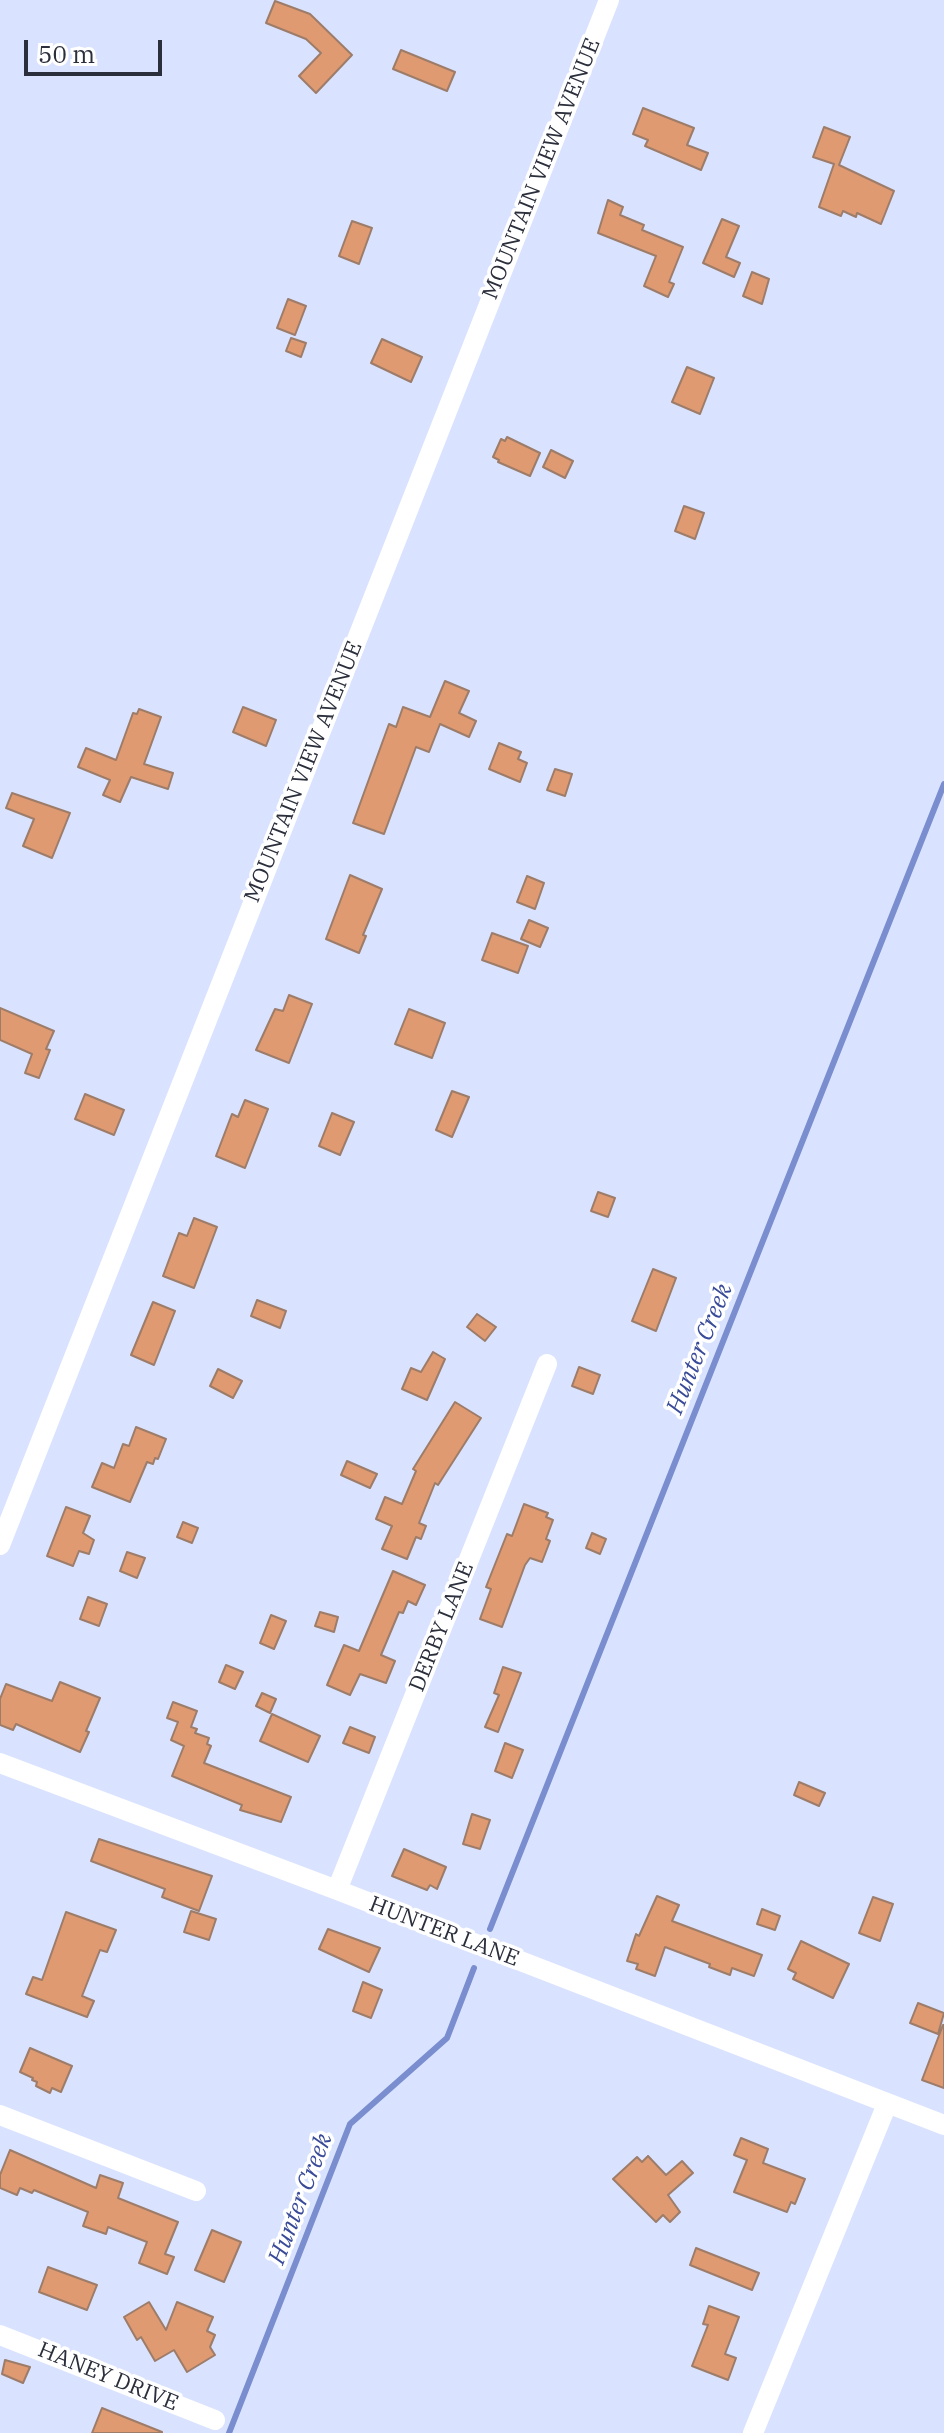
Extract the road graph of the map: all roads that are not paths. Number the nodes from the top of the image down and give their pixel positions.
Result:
1 (609, 0) edge
2 (547, 1364) dead end
3 (0, 1545) edge
4 (0, 1763) edge
5 (337, 1890) junction
6 (887, 2104) junction
7 (0, 2115) edge
8 (944, 2125) edge
9 (196, 2191) dead end
10 (0, 2335) edge
11 (215, 2420) dead end
12 (753, 2433) edge

1 - 3 street, MOUNTAIN VIEW AVENUE
2 - 5 street, DERBY LANE
4 - 5 street, HUNTER LANE
5 - 6 street, HUNTER LANE
6 - 8 street, HUNTER LANE
6 - 12 street
7 - 9 street
10 - 11 street, HANEY DRIVE

